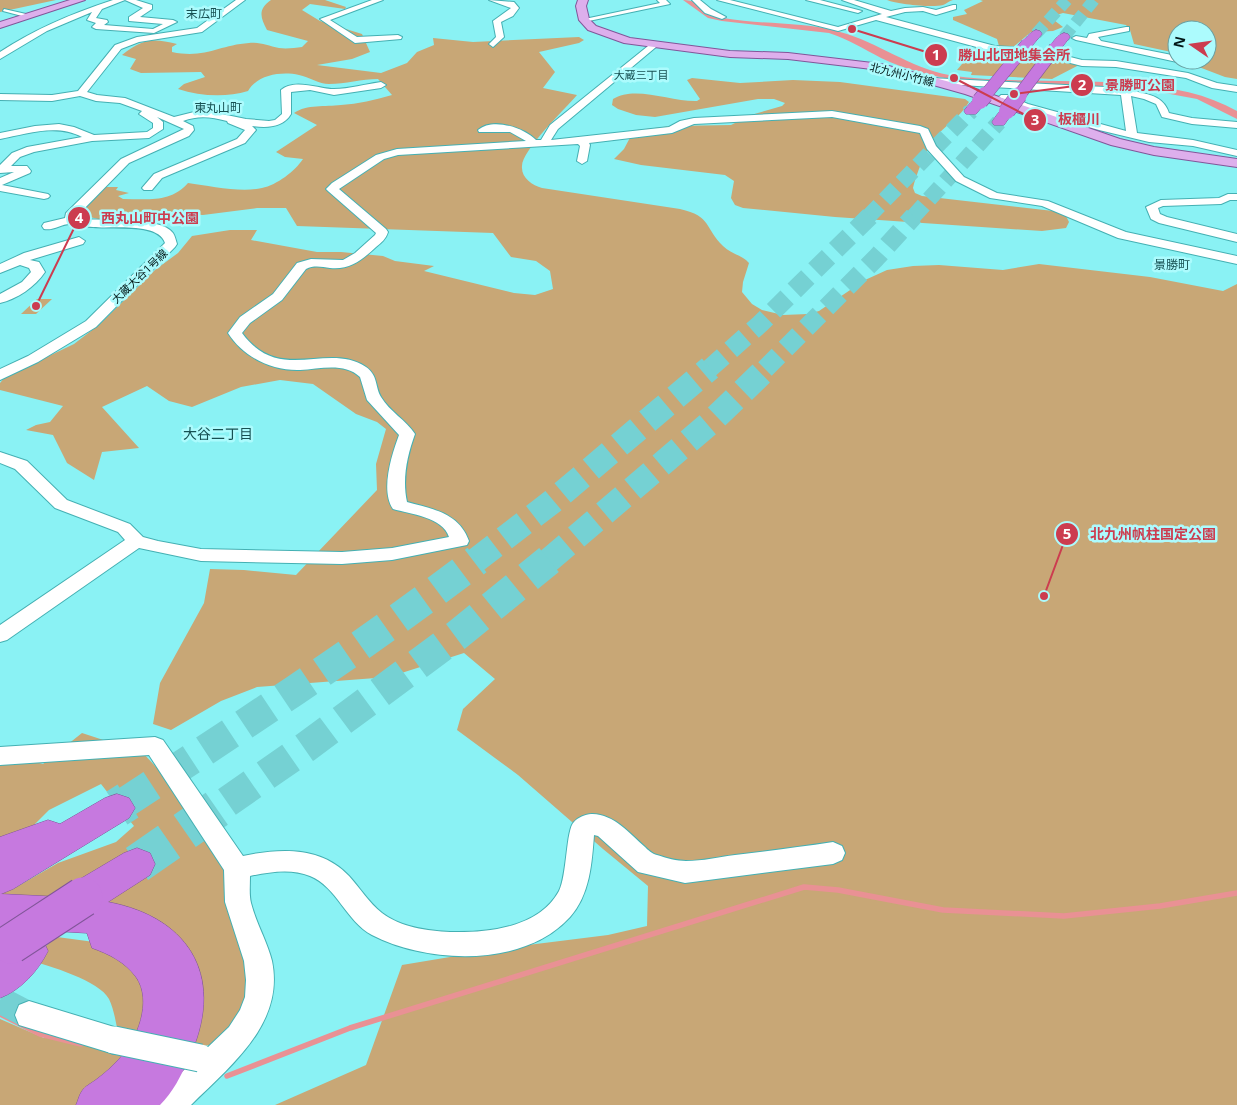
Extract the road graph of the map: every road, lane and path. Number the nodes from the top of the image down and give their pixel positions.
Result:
1 (66, 0) edge
2 (80, 0) edge
3 (122, 0) edge
4 (129, 0) edge
5 (241, 0) edge
6 (379, 0) edge
7 (493, 0) edge
8 (661, 0) edge
9 (696, 0) edge
10 (722, 0) edge
11 (746, 0) edge
12 (810, 0) edge
13 (846, 0) edge
14 (584, 2) edge
15 (855, 2) junction
16 (734, 3) junction
17 (602, 5) dead end
18 (838, 6) junction
19 (99, 7) junction
20 (954, 7) dead end
21 (820, 10) dead end
22 (7, 11) dead end
23 (891, 13) junction
24 (22, 14) junction
25 (606, 16) junction
26 (648, 16) dead end
27 (784, 16) junction
28 (878, 17) junction
29 (840, 19) dead end
30 (0, 21) edge
31 (766, 21) dead end
32 (859, 23) junction
33 (588, 24) junction
34 (0, 25) edge
35 (1126, 29) dead end
36 (154, 31) junction
37 (180, 34) junction
38 (398, 37) dead end
39 (1070, 37) joint
40 (1032, 39) tunnel mouth
41 (493, 44) dead end
42 (1104, 44) junction
43 (653, 45) junction
44 (995, 49) junction
45 (0, 56) edge
46 (1167, 58) edge
47 (1104, 62) junction
48 (1082, 63) junction
49 (1167, 64) edge
50 (1071, 70) dead end
51 (931, 81) junction
52 (381, 85) dead end
53 (1218, 87) junction
54 (1204, 90) dead end
55 (1234, 90) edge
56 (1125, 91) junction
57 (81, 93) junction
58 (0, 97) edge
59 (974, 101) junction
60 (149, 110) junction
61 (1003, 116) tunnel mouth
62 (176, 120) junction
63 (229, 120) junction
64 (1237, 125) edge
65 (483, 130) dead end
66 (1195, 133) dead end
67 (1132, 134) junction
68 (1225, 134) junction
69 (0, 136) edge
70 (92, 138) junction
71 (580, 141) junction
72 (19, 142) dead end
73 (1181, 143) junction
74 (539, 144) junction
75 (0, 145) edge
76 (1213, 147) junction
77 (1237, 153) edge
78 (0, 154) edge
79 (16, 155) junction
80 (582, 161) dead end
81 (1237, 163) edge
82 (1, 170) edge
83 (0, 182) edge
84 (0, 188) edge
85 (148, 188) dead end
86 (44, 196) dead end
87 (1237, 197) edge
88 (71, 220) junction
89 (48, 226) dead end
90 (1237, 238) edge
91 (79, 241) dead end
92 (18, 260) junction
93 (1237, 260) edge
94 (0, 269) edge
95 (0, 299) edge
96 (0, 375) edge
97 (0, 458) edge
98 (136, 542) junction
99 (0, 635) edge
100 (0, 756) edge
101 (0, 853) edge
102 (833, 853) dead end
103 (137, 864) tunnel mouth
104 (237, 868) junction
105 (0, 878) edge
106 (7, 944) edge
107 (29, 1015) tunnel mouth
108 (208, 1059) junction
109 (98, 1105) edge
110 (129, 1105) edge
111 (170, 1105) edge

1 - 24 main road
2 - 34 main road
3 - 19 street
4 - 36 street
5 - 37 street
6 - 38 street
7 - 41 street
8 - 25 street
9 - 16 street
10 - 16 street
11 - 16 street
12 - 18 street
13 - 15 street
14 - 33 main road
15 - 18 street
15 - 23 street
16 - 27 street
17 - 25 street
18 - 21 street
18 - 28 street
19 - 36 street
19 - 45 street
20 - 23 street
22 - 24 street
23 - 28 street
23 - 44 street
24 - 30 main road
25 - 33 street
26 - 33 street
27 - 31 street
27 - 32 street
28 - 32 street
28 - 44 street
29 - 32 street
33 - 43 main road, 北九州小竹線
35 - 42 street
36 - 37 street
37 - 57 street
39 - 42 street
39 - 61 highway, bridge
40 - 59 highway, bridge
42 - 46 street
43 - 51 main road, 北九州小竹線
43 - 74 street
44 - 48 street
47 - 48 street
47 - 49 street
47 - 53 street
48 - 50 street
51 - 56 street
51 - 59 main road, 北九州小竹線
52 - 63 street
53 - 54 street
53 - 55 street
56 - 67 street
56 - 68 street
57 - 58 street
57 - 60 street
59 - 67 street
59 - 81 main road, 北九州小竹線
60 - 62 street
60 - 70 street
62 - 63 street
62 - 88 street
63 - 85 street
64 - 68 street
65 - 74 street
66 - 73 street
67 - 73 street
68 - 76 street
69 - 70 street
70 - 79 street
71 - 74 street
71 - 80 street
71 - 93 street
72 - 75 street
73 - 76 street
74 - 98 street
76 - 77 street
78 - 79 street
79 - 82 street
82 - 83 street
84 - 86 street
87 - 90 street
88 - 89 street
88 - 96 street, 大蔵大谷1号線
91 - 92 street
92 - 94 street
92 - 95 street
97 - 98 street
98 - 99 street
100 - 104 street
101 - 105 highway
102 - 104 street
103 - 106 highway
104 - 108 street
106 - 109 highway
106 - 110 highway
107 - 108 street, bridge
108 - 111 street

